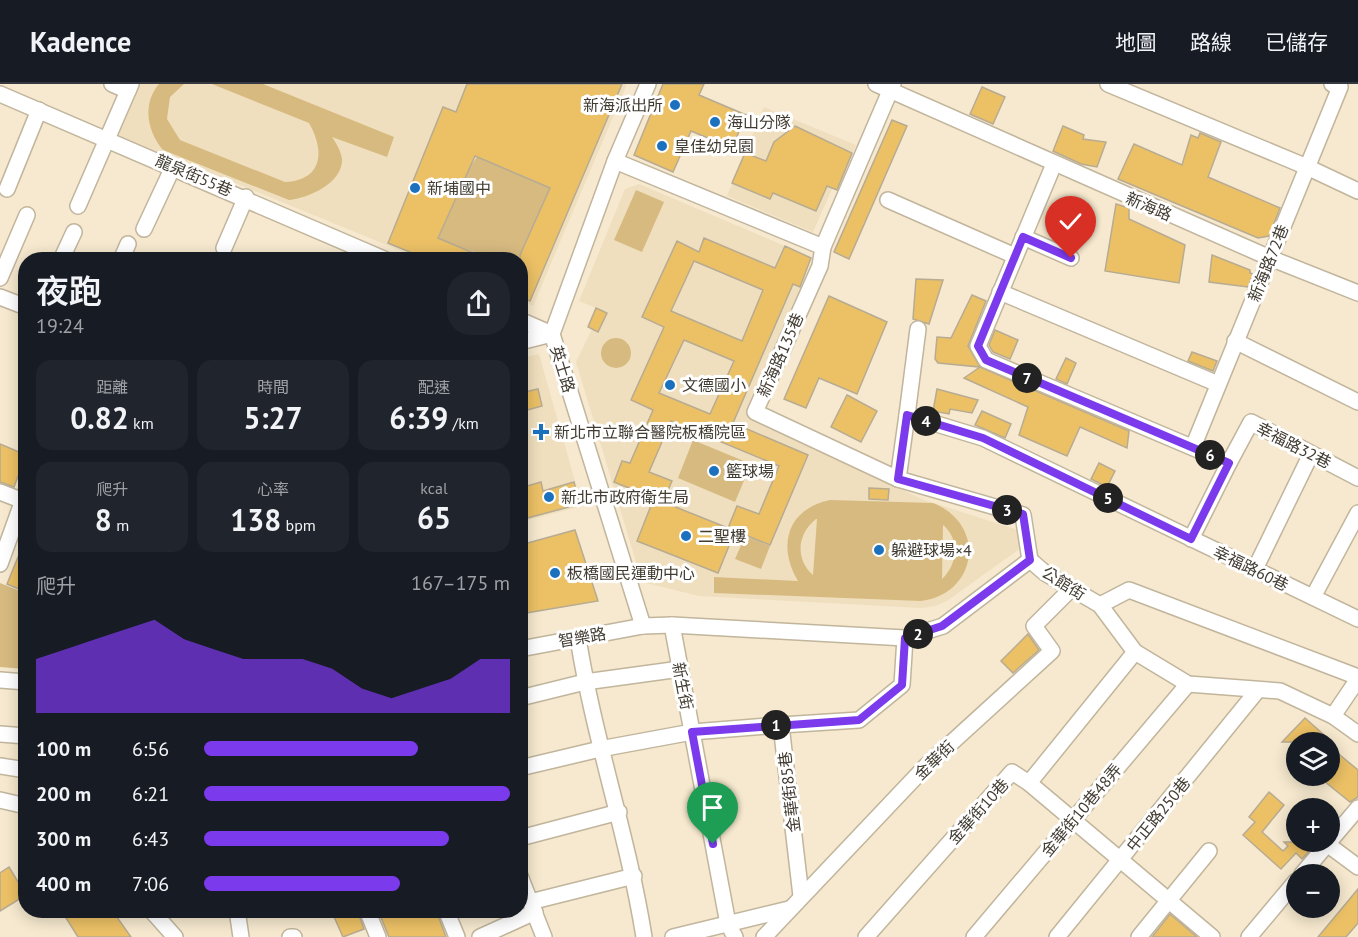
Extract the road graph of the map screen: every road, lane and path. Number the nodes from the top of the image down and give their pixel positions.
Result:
1 (112, 84) edge
2 (648, 84) edge
3 (1108, 84) edge
4 (1332, 84) edge
5 (887, 86) edge
6 (130, 88) edge
7 (0, 94) edge
8 (39, 110) junction
9 (108, 139) junction
10 (615, 161) junction
11 (1054, 164) junction
12 (173, 167) junction
13 (1307, 167) junction
14 (8, 189) dead end
15 (1358, 191) edge
16 (246, 197) junction
17 (888, 200) dead end
18 (78, 206) dead end
19 (27, 215) dead end
20 (144, 230) dead end
21 (74, 232) dead end
22 (1023, 237) junction
23 (128, 244) dead end
24 (823, 247) junction
25 (224, 248) dead end
26 (65, 252) edge
27 (124, 252) edge
28 (356, 252) edge
29 (1016, 256) junction
30 (1071, 258) dead end
31 (1270, 258) junction
32 (0, 278) edge
33 (1000, 292) junction
34 (1358, 293) edge
35 (0, 297) edge
36 (18, 304) edge
37 (528, 324) edge
38 (918, 329) dead end
39 (552, 334) junction
40 (528, 340) edge
41 (1235, 341) junction
42 (1218, 384) junction
43 (1358, 402) edge
44 (907, 415) junction
45 (1193, 447) junction
46 (1311, 454) junction
47 (1229, 463) junction
48 (1358, 478) edge
49 (898, 479) junction
50 (0, 492) edge
51 (18, 496) edge
52 (1358, 513) edge
53 (18, 514) edge
54 (1191, 539) junction
55 (1030, 560) junction
56 (0, 564) edge
57 (1255, 569) junction
58 (1072, 588) junction
59 (1313, 597) junction
60 (1100, 605) junction
61 (1358, 619) edge
62 (672, 625) junction
63 (643, 626) junction
64 (578, 638) junction
65 (905, 638) junction
66 (528, 647) edge
67 (1135, 652) junction
68 (680, 669) junction
69 (1358, 678) edge
70 (0, 680) edge
71 (18, 681) edge
72 (585, 682) junction
73 (1188, 684) junction
74 (1257, 691) junction
75 (528, 696) edge
76 (1333, 716) junction
77 (781, 725) junction
78 (692, 732) junction
79 (0, 734) edge
80 (1358, 734) edge
81 (18, 735) edge
82 (600, 749) junction
83 (0, 766) edge
84 (528, 766) edge
85 (18, 769) edge
86 (1029, 783) junction
87 (0, 800) edge
88 (18, 804) edge
89 (1358, 808) edge
90 (618, 812) junction
91 (1072, 820) junction
92 (1340, 829) edge
93 (528, 836) edge
94 (1209, 852) dead end
95 (1320, 852) edge
96 (1338, 852) edge
97 (1121, 860) junction
98 (1310, 864) edge
99 (1358, 867) edge
100 (634, 876) junction
101 (1286, 893) edge
102 (528, 895) edge
103 (801, 896) junction
104 (1170, 901) junction
105 (533, 907) junction
106 (789, 909) junction
107 (528, 910) edge
108 (158, 918) edge
109 (238, 918) edge
110 (370, 918) edge
111 (449, 918) edge
112 (514, 918) edge
113 (731, 931) edge
114 (376, 936) edge
115 (175, 937) edge
116 (241, 937) edge
117 (457, 937) edge
118 (480, 937) edge
119 (544, 937) edge
120 (644, 937) edge
121 (673, 937) edge
122 (764, 937) edge
123 (866, 937) edge
124 (974, 937) edge
125 (1057, 937) edge
126 (1139, 937) edge
127 (1212, 937) edge
128 (1249, 937) edge

1 - 6 street
2 - 10 street, 英士路
3 - 13 street
4 - 13 street, 新海路72巷
5 - 11 street, 新海路
5 - 24 street, 新海路135巷
6 - 9 street
7 - 8 street, 龍泉街55巷
8 - 9 street, 龍泉街55巷
8 - 14 street
9 - 12 street, 龍泉街55巷
9 - 18 street
10 - 24 street
10 - 39 street, 英士路
11 - 22 street
11 - 31 street, 新海路
12 - 16 street, 龍泉街55巷
12 - 20 street
13 - 15 street
13 - 31 street, 新海路72巷
16 - 25 street
16 - 28 street, 龍泉街55巷
17 - 29 street
19 - 32 street
21 - 26 street
22 - 29 street
22 - 30 street
23 - 27 street
24 - 49 street, 新海路135巷
29 - 33 street
31 - 34 street, 新海路
31 - 41 street, 新海路72巷
33 - 42 street
33 - 45 street
35 - 36 street
37 - 39 street
38 - 44 street
39 - 40 street
39 - 63 street, 英士路
41 - 42 street, 新海路72巷
41 - 43 street
42 - 45 street, 新海路72巷
44 - 49 street
44 - 54 street, 幸福路60巷
45 - 47 street
46 - 47 street, 幸福路32巷
46 - 48 street, 幸福路32巷
46 - 57 street
47 - 54 street
49 - 55 street, 新海路135巷
50 - 51 street
52 - 59 street
53 - 56 street
54 - 57 street, 幸福路60巷
55 - 58 street, 公館街
55 - 65 street, 公館街
57 - 59 street, 幸福路60巷
58 - 60 street, 公館街
58 - 103 street, 金華街
59 - 61 street, 幸福路60巷
60 - 67 street, 公館街
60 - 69 street
62 - 63 street, 公館街
62 - 65 street, 公館街
62 - 68 street, 新生街
63 - 64 street, 智樂路
64 - 66 street, 智樂路
64 - 72 street
65 - 77 street
67 - 73 street, 公館街
67 - 86 street, 金華街10巷
68 - 72 street
68 - 78 street, 新生街
69 - 76 street
70 - 71 street
72 - 75 street
72 - 82 street
73 - 74 street, 公館街
73 - 91 street, 金華街10巷48弄
74 - 76 street, 公館街
74 - 97 street, 中正路250巷
76 - 80 street, 公館街
77 - 78 street
77 - 103 street, 金華街85巷
78 - 82 street
78 - 113 street, 新生街
79 - 81 street
82 - 84 street
82 - 90 street
83 - 85 street
86 - 91 street
86 - 123 street, 金華街10巷
87 - 88 street
89 - 92 street
90 - 93 street
90 - 100 street
91 - 97 street
91 - 124 street, 金華街10巷48弄
94 - 104 street
95 - 98 street
96 - 99 street
97 - 104 street
97 - 125 street, 中正路250巷
100 - 105 street
100 - 120 street
101 - 128 street
102 - 105 street
103 - 106 street, 金華街
104 - 126 street
104 - 127 street
105 - 107 street
105 - 119 street
106 - 113 street
106 - 122 street, 金華街
108 - 115 street
109 - 116 street
110 - 114 street
111 - 117 street
112 - 118 street
113 - 121 street

